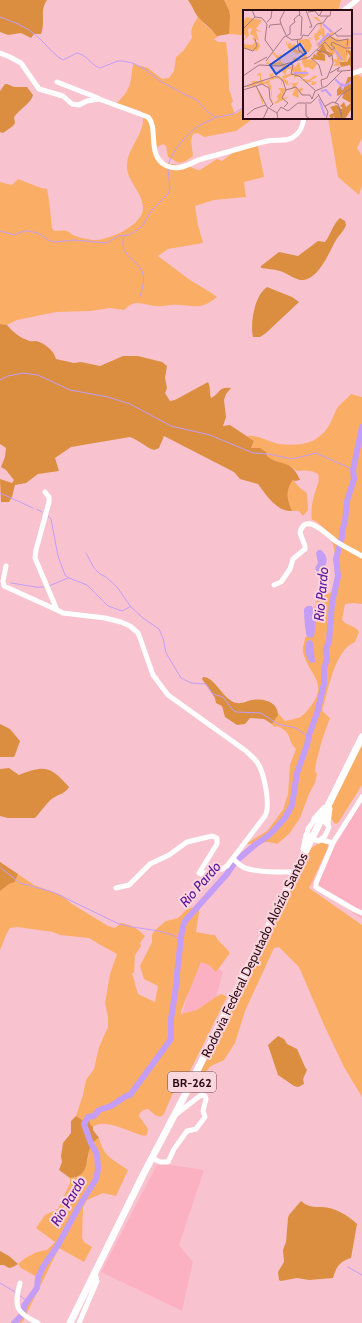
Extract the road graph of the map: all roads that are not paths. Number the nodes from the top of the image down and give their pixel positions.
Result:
1 (357, 0) edge
2 (344, 10) edge
3 (0, 53) edge
4 (362, 70) edge
5 (352, 74) edge
6 (57, 82) dead end
7 (99, 99) junction
8 (304, 119) edge
9 (45, 492) dead end
10 (362, 556) edge
11 (6, 566) dead end
12 (274, 584) dead end
13 (57, 610) junction
14 (362, 737) edge
15 (362, 797) edge
16 (323, 822) junction
17 (338, 834) junction
18 (314, 839) junction
19 (333, 843) junction
20 (235, 860) junction
21 (295, 872) junction
22 (116, 888) dead end
23 (362, 913) edge
24 (174, 1116) junction
25 (152, 1158) junction
26 (95, 1273) junction
27 (20, 1283) dead end
28 (38, 1323) edge
29 (70, 1323) edge
30 (79, 1323) edge

1 - 2 street
3 - 7 street
4 - 5 street
6 - 7 street
7 - 8 street
9 - 13 street
10 - 12 street
11 - 13 street
13 - 20 street
14 - 16 highway, Rodovia Federal Deputado Aloízio Santos / BR-262
15 - 17 street
16 - 17 street
16 - 18 highway, Rodovia Federal Deputado Aloízio Santos / BR-262
16 - 18 street
17 - 19 street
18 - 19 street
18 - 21 highway, Rodovia Federal Deputado Aloízio Santos / BR-262
19 - 23 street
20 - 21 street
20 - 22 street
21 - 24 highway, Rodovia Federal Deputado Aloízio Santos / BR-262
24 - 25 highway, Rodovia Federal Deputado Aloízio Santos / BR-262
24 - 25 street
25 - 26 highway, Rodovia Federal Deputado Aloízio Santos / BR-262
26 - 29 highway, Rodovia Federal Deputado Aloízio Santos / BR-262
26 - 30 street
27 - 28 street

